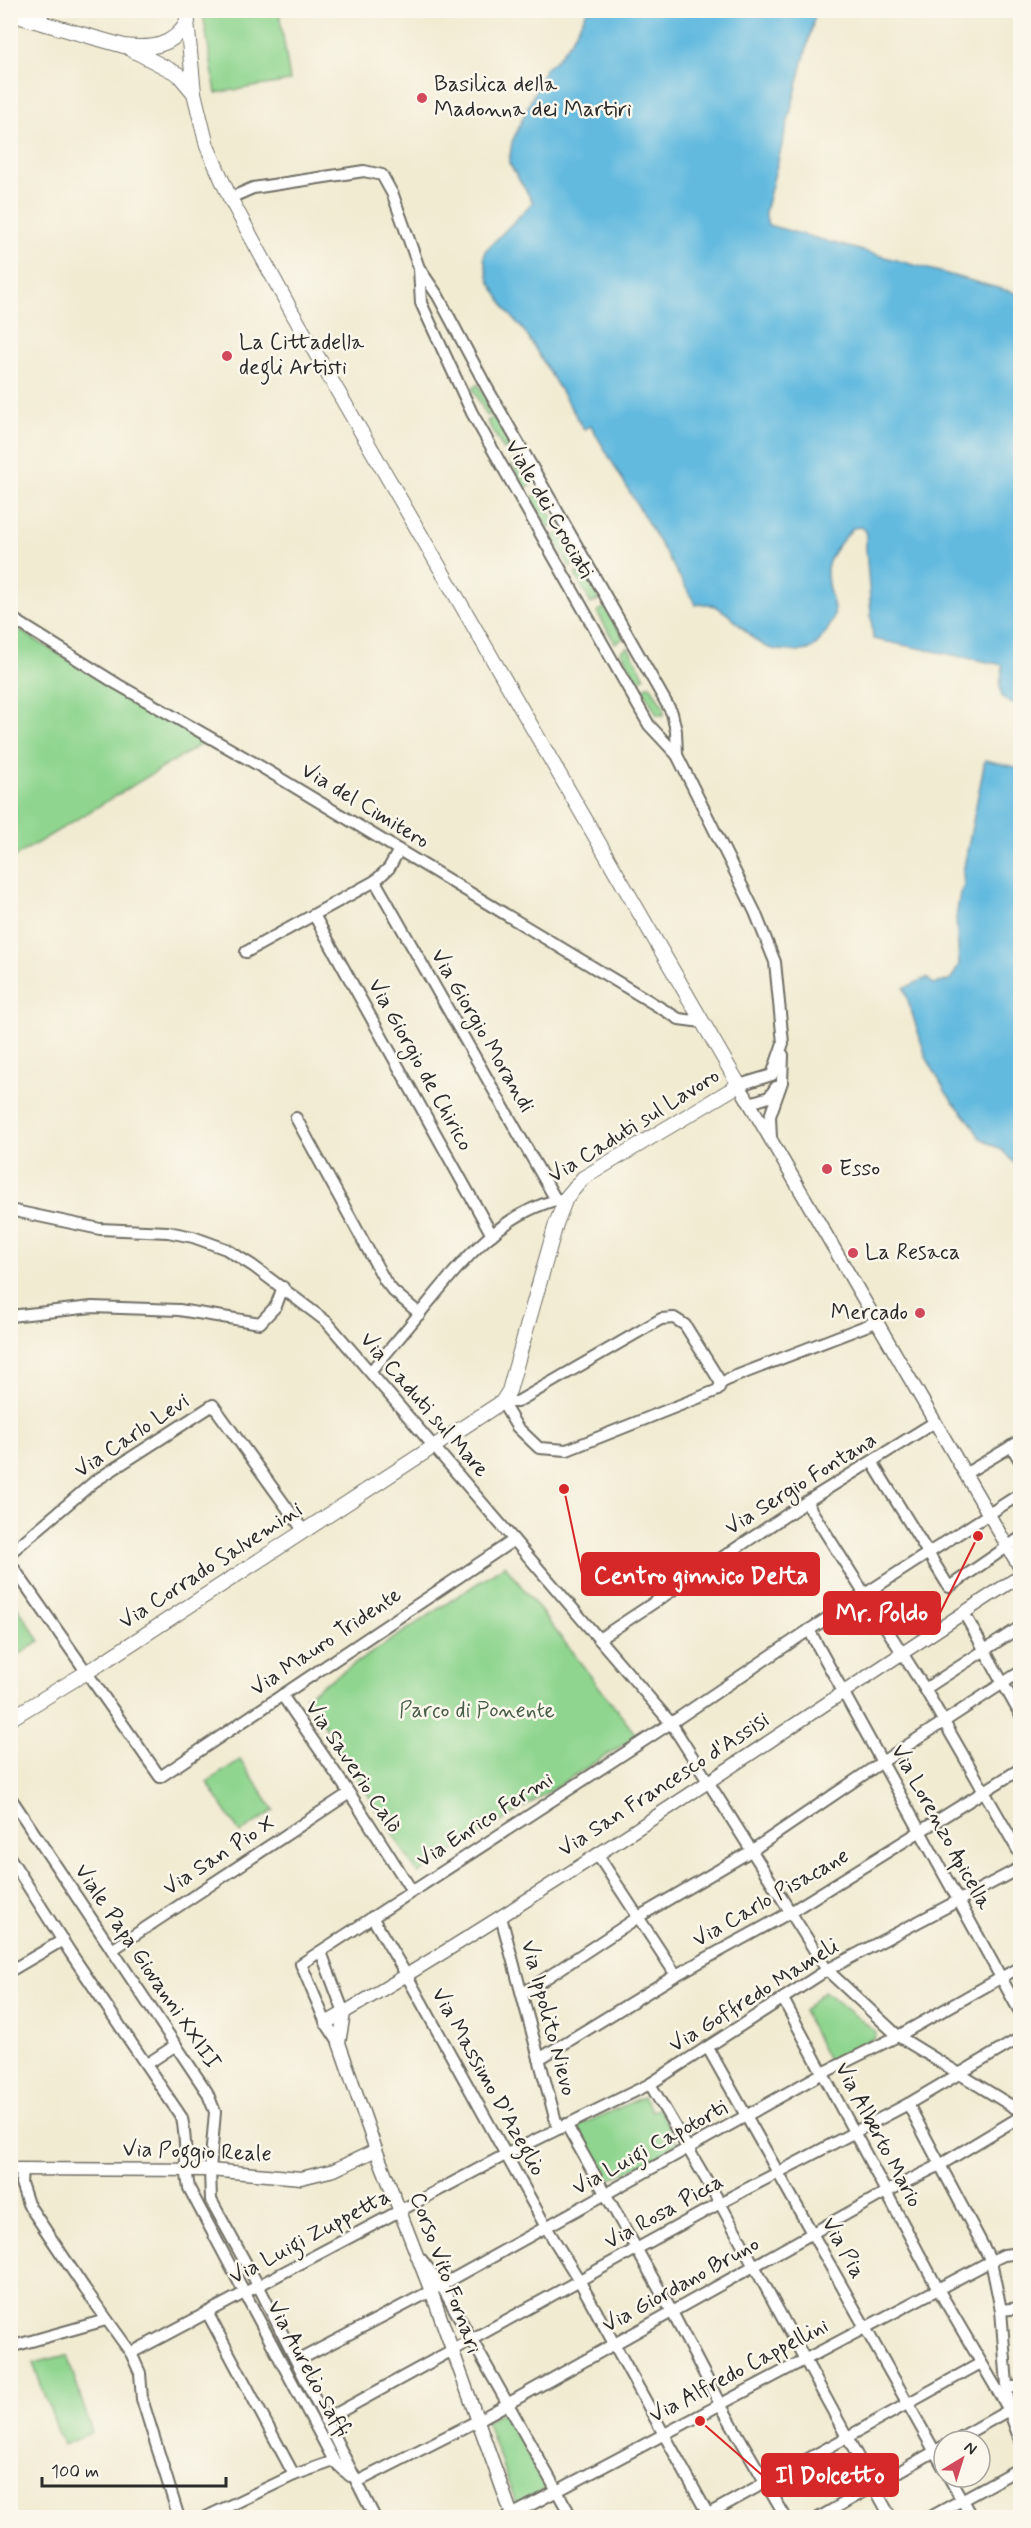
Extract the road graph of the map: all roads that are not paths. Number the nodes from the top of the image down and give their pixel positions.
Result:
1 (26, 10) edge
2 (10, 14) edge
3 (187, 16) edge
4 (88, 36) junction
5 (124, 46) junction
6 (157, 46) junction
7 (191, 55) junction
8 (148, 58) junction
9 (194, 93) junction
10 (230, 198) junction
11 (419, 268) junction
12 (10, 617) edge
13 (677, 755) junction
14 (399, 850) junction
15 (375, 881) junction
16 (314, 915) junction
17 (246, 952) dead end
18 (702, 1022) junction
19 (783, 1043) junction
20 (783, 1076) junction
21 (739, 1085) junction
22 (750, 1104) junction
23 (296, 1118) dead end
24 (771, 1139) junction
25 (561, 1199) junction
26 (10, 1210) edge
27 (492, 1235) junction
28 (283, 1287) junction
29 (420, 1314) junction
30 (10, 1316) edge
31 (876, 1322) junction
32 (370, 1371) junction
33 (721, 1383) junction
34 (502, 1402) junction
35 (935, 1422) junction
36 (1016, 1443) edge
37 (435, 1447) junction
38 (1020, 1461) edge
39 (872, 1462) junction
40 (965, 1474) junction
41 (1020, 1494) edge
42 (806, 1502) junction
43 (989, 1514) junction
44 (303, 1530) junction
45 (1020, 1538) edge
46 (514, 1540) junction
47 (1008, 1547) junction
48 (10, 1553) edge
49 (928, 1553) junction
50 (10, 1563) edge
51 (1020, 1568) edge
52 (1020, 1576) edge
53 (866, 1594) junction
54 (964, 1613) junction
55 (1020, 1627) edge
56 (809, 1630) junction
57 (599, 1639) junction
58 (985, 1650) junction
59 (902, 1654) junction
60 (88, 1672) junction
61 (1020, 1672) edge
62 (1003, 1684) junction
63 (925, 1689) junction
64 (844, 1692) junction
65 (282, 1695) junction
66 (1020, 1714) edge
67 (10, 1719) edge
68 (944, 1722) junction
69 (670, 1724) junction
70 (882, 1762) junction
71 (1020, 1769) edge
72 (707, 1782) junction
73 (984, 1790) junction
74 (348, 1794) junction
75 (10, 1797) edge
76 (922, 1831) junction
77 (751, 1851) junction
78 (597, 1854) junction
79 (1020, 1854) edge
80 (10, 1858) edge
81 (1020, 1871) edge
82 (412, 1891) junction
83 (959, 1900) junction
84 (789, 1913) junction
85 (640, 1916) junction
86 (372, 1917) junction
87 (501, 1917) junction
88 (63, 1940) junction
89 (112, 1950) junction
90 (321, 1952) junction
91 (301, 1964) joint
92 (1020, 1967) edge
93 (827, 1970) junction
94 (10, 1971) edge
95 (676, 1975) junction
96 (407, 1976) junction
97 (1002, 1977) junction
98 (522, 1994) junction
99 (783, 1999) junction
100 (1020, 2012) edge
101 (344, 2013) junction
102 (326, 2023) junction
103 (898, 2036) junction
104 (1020, 2038) edge
105 (339, 2043) junction
106 (176, 2045) junction
107 (708, 2048) junction
108 (539, 2059) junction
109 (147, 2064) junction
110 (823, 2073) junction
111 (961, 2074) junction
112 (650, 2084) junction
113 (908, 2104) junction
114 (1020, 2111) edge
115 (746, 2116) junction
116 (1020, 2117) edge
117 (562, 2127) junction
118 (854, 2132) junction
119 (689, 2148) junction
120 (376, 2150) junction
121 (507, 2154) junction
122 (940, 2165) junction
123 (16, 2169) edge
124 (186, 2170) junction
125 (210, 2170) junction
126 (778, 2173) junction
127 (886, 2192) junction
128 (604, 2195) junction
129 (720, 2203) junction
130 (400, 2210) junction
131 (546, 2227) junction
132 (814, 2235) junction
133 (637, 2249) junction
134 (1020, 2253) edge
135 (991, 2261) junction
136 (754, 2266) junction
137 (579, 2280) junction
138 (259, 2287) junction
139 (436, 2288) junction
140 (938, 2289) junction
141 (246, 2293) junction
142 (1020, 2308) edge
143 (1001, 2310) junction
144 (672, 2312) junction
145 (208, 2314) junction
146 (106, 2320) junction
147 (865, 2327) junction
148 (472, 2339) junction
149 (613, 2345) junction
150 (10, 2347) edge
151 (451, 2351) junction
152 (131, 2353) junction
153 (803, 2359) junction
154 (297, 2361) junction
155 (981, 2363) junction
156 (1020, 2386) edge
157 (1008, 2388) junction
158 (508, 2403) junction
159 (909, 2403) junction
160 (720, 2404) junction
161 (1010, 2410) junction
162 (325, 2420) junction
163 (477, 2421) junction
164 (976, 2429) edge
165 (663, 2434) junction
166 (848, 2436) junction
167 (932, 2438) edge
168 (1020, 2440) edge
169 (932, 2453) edge
170 (334, 2461) junction
171 (1020, 2468) edge
172 (294, 2475) junction
173 (357, 2482) junction
174 (766, 2482) junction
175 (874, 2486) junction
176 (956, 2489) edge
177 (557, 2491) junction
178 (962, 2499) junction
179 (510, 2516) edge
180 (707, 2516) edge
181 (178, 2517) edge
182 (204, 2517) edge
183 (375, 2517) edge
184 (572, 2517) edge
185 (786, 2517) edge
186 (818, 2517) edge
187 (891, 2517) edge
188 (929, 2517) edge
189 (972, 2517) edge

1 - 4 street
2 - 4 main road
3 - 6 main road
3 - 7 main road
4 - 5 main road
5 - 6 main road
5 - 8 main road
6 - 7 main road
7 - 8 main road
7 - 9 main road
8 - 9 main road
9 - 10 main road
10 - 11 street, Viale dei Crociati
10 - 18 main road
11 - 13 street, Viale dei Crociati
11 - 13 street, Viale dei Crociati
12 - 14 street, Via del Cimitero
13 - 19 street, Viale dei Crociati
14 - 15 street
14 - 18 street, Via del Cimitero
15 - 16 street
15 - 25 street, Via Giorgio Morandi
16 - 17 street
16 - 27 street, Via Giorgio de Chirico
18 - 21 main road
19 - 20 street
19 - 21 street, Viale dei Crociati
20 - 22 street
20 - 24 street
21 - 22 street
21 - 25 main road, Via Caduti sul Lavoro
22 - 24 street
23 - 29 street
24 - 31 street
25 - 27 street, Via Caduti sul Lavoro
25 - 34 main road
26 - 28 street, Via Caduti sul Mare
27 - 29 street, Via Caduti sul Lavoro
28 - 30 street
28 - 32 street, Via Caduti sul Mare
29 - 32 street, Via Caduti sul Lavoro
31 - 33 street
31 - 35 street
32 - 37 street, Via Caduti sul Mare
33 - 34 street
33 - 34 street
34 - 37 main road, Via Corrado Salvemini
35 - 39 street, Via Sergio Fontana
35 - 40 street
36 - 38 street
36 - 40 street
37 - 44 main road, Via Corrado Salvemini
37 - 46 street, Via Caduti sul Mare
39 - 42 street, Via Sergio Fontana
39 - 49 street
40 - 43 street
41 - 43 street, Via Enrico Fermi
42 - 53 street
42 - 57 street, Via Sergio Fontana
43 - 47 street
43 - 49 street, Via Enrico Fermi
44 - 48 street, Via Carlo Levi
44 - 60 main road, Via Corrado Salvemini
45 - 47 street
46 - 57 street, Via Caduti sul Mare
46 - 65 street, Via Mauro Tridente
47 - 49 street
47 - 51 street
49 - 53 street, Via Enrico Fermi
50 - 60 street
52 - 54 street, Via San Francesco d'Assisi
53 - 56 street, Via Enrico Fermi
53 - 59 street
54 - 58 street
54 - 59 street, Via San Francesco d'Assisi
55 - 58 street
56 - 64 street, Via Lorenzo Apicella
56 - 69 street, Via Enrico Fermi
57 - 69 street, Via Caduti sul Mare
58 - 62 street
58 - 63 street
59 - 63 street
59 - 64 street, Via San Francesco d'Assisi
60 - 65 street, Via Mauro Tridente
60 - 67 main road, Via Corrado Salvemini
61 - 62 street
62 - 66 street
62 - 68 street
63 - 68 street
64 - 70 street, Via Lorenzo Apicella
64 - 72 street, Via San Francesco d'Assisi
65 - 74 street, Via Saverio Calò
68 - 70 street
68 - 73 street
69 - 72 street, Via Caduti sul Mare
69 - 82 street, Via Enrico Fermi
70 - 76 street, Via Lorenzo Apicella
70 - 77 street
71 - 73 street, Via Carlo Pisacane
72 - 77 street, Via Caduti sul Mare
72 - 78 street, Via San Francesco d'Assisi
73 - 76 street, Via Carlo Pisacane
73 - 79 street
74 - 82 street, Via Saverio Calò
74 - 89 street, Via San Pio X
75 - 89 street, Viale Papa Giovanni XXIII
76 - 83 street, Via Lorenzo Apicella
76 - 84 street, Via Carlo Pisacane
77 - 84 street, Via Caduti sul Mare
77 - 85 street
78 - 85 street
78 - 87 street, Via San Francesco d'Assisi
80 - 88 street
81 - 83 street, Via Goffredo Mameli
82 - 86 street, Via Enrico Fermi
83 - 93 street, Via Goffredo Mameli
83 - 97 street, Via Lorenzo Apicella
84 - 93 street, Via Caduti sul Mare
84 - 95 street, Via Carlo Pisacane
85 - 95 street
85 - 98 street
86 - 90 street, Via Enrico Fermi
86 - 96 street, Via Massimo D'Azeglio
87 - 96 street, Via San Francesco d'Assisi
87 - 98 street, Via Ippolito Nievo
88 - 94 street
88 - 109 street
89 - 106 street, Viale Papa Giovanni XXIII
90 - 91 street, Via Enrico Fermi
90 - 101 street
91 - 102 street, Corso Vito Fornari
92 - 97 street, Via Luigi Capotorti
93 - 99 street, Via Goffredo Mameli
93 - 103 street, Via Caduti sul Mare
95 - 108 street, Via Carlo Pisacane
96 - 101 street, Via San Francesco d'Assisi
96 - 121 street, Via Massimo D'Azeglio
97 - 100 street, Via Lorenzo Apicella
97 - 103 street, Via Luigi Capotorti
98 - 108 street, Via Ippolito Nievo
99 - 107 street, Via Goffredo Mameli
99 - 110 street, Via Alberto Mario
101 - 102 street, Via San Francesco d'Assisi
101 - 105 street, Corso Vito Fornari
102 - 105 street, Corso Vito Fornari
103 - 110 street, Via Luigi Capotorti
103 - 111 street, Via Caduti sul Mare
104 - 111 street, Via Rosa Picca
105 - 120 street, Corso Vito Fornari
106 - 109 street
106 - 125 street, Viale Papa Giovanni XXIII
107 - 112 street, Via Goffredo Mameli
107 - 115 street, Via Pia
108 - 117 street, Via Ippolito Nievo
109 - 124 street
110 - 115 street, Via Luigi Capotorti
110 - 118 street, Via Alberto Mario
111 - 113 street, Via Rosa Picca
111 - 114 street, Via Caduti sul Mare
112 - 117 street, Via Goffredo Mameli
112 - 119 street
113 - 118 street, Via Rosa Picca
113 - 122 street
115 - 119 street, Via Luigi Capotorti
115 - 126 street, Via Pia
116 - 122 street, Via Giordano Bruno
117 - 121 street, Via Goffredo Mameli
117 - 128 street, Via Ippolito Nievo
118 - 126 street, Via Rosa Picca
118 - 127 street, Via Alberto Mario
119 - 128 street, Via Luigi Capotorti
119 - 129 street
120 - 125 street, Via Poggio Reale
120 - 130 street, Corso Vito Fornari
121 - 130 street, Via Luigi Zuppetta
121 - 131 street, Via Massimo D'Azeglio
122 - 127 street, Via Giordano Bruno
122 - 135 street
123 - 124 street, Via Poggio Reale
123 - 146 street
124 - 125 street, Via Poggio Reale
124 - 141 street, Via Aurelio Saffi
125 - 138 street, Via Aurelio Saffi
126 - 129 street, Via Rosa Picca
126 - 132 street, Via Pia
127 - 132 street, Via Giordano Bruno
127 - 140 street, Via Alberto Mario
128 - 131 street, Via Luigi Capotorti
128 - 133 street, Via Ippolito Nievo
129 - 133 street, Via Rosa Picca
129 - 136 street
130 - 138 street, Via Luigi Zuppetta
130 - 139 street, Corso Vito Fornari
131 - 137 street, Via Massimo D'Azeglio
131 - 139 street, Via Luigi Capotorti
132 - 136 street, Via Giordano Bruno
132 - 147 street, Via Pia
133 - 137 street, Via Rosa Picca
133 - 144 street, Via Ippolito Nievo
134 - 135 street, Via Alfredo Cappellini
135 - 140 street, Via Alfredo Cappellini
135 - 143 street
136 - 144 street, Via Giordano Bruno
136 - 153 street
137 - 148 street, Via Rosa Picca
137 - 149 street, Via Massimo D'Azeglio
138 - 141 street, Via Luigi Zuppetta
138 - 154 street, Via Aurelio Saffi
139 - 148 street
139 - 151 street, Corso Vito Fornari
139 - 154 street, Via Luigi Capotorti
140 - 147 street, Via Alfredo Cappellini
140 - 155 street, Via Alberto Mario
141 - 145 street, Via Luigi Zuppetta
141 - 170 street, Via Aurelio Saffi
142 - 143 street
143 - 157 street
144 - 149 street, Via Giordano Bruno
144 - 160 street, Via Ippolito Nievo
145 - 152 street, Via Luigi Zuppetta
145 - 172 street
146 - 150 street
146 - 152 street
147 - 153 street, Via Alfredo Cappellini
147 - 159 street, Via Pia
148 - 151 street, Via Rosa Picca
148 - 158 street
149 - 158 street, Via Giordano Bruno
149 - 165 street, Via Massimo D'Azeglio
151 - 162 street, Via Rosa Picca
151 - 163 street, Corso Vito Fornari
152 - 181 street
153 - 160 street, Via Alfredo Cappellini
153 - 166 street
154 - 162 street, Via Aurelio Saffi
155 - 159 street
155 - 161 street, Via Alberto Mario
156 - 157 street
157 - 161 street
158 - 163 street, Via Giordano Bruno
158 - 177 street
159 - 166 street
159 - 167 street, Via Pia
160 - 165 street, Via Alfredo Cappellini
160 - 174 street, Via Ippolito Nievo
161 - 164 street
161 - 168 street
162 - 173 street, Via Aurelio Saffi
163 - 173 street, Via Giordano Bruno
163 - 179 street, Corso Vito Fornari
165 - 177 street, Via Alfredo Cappellini
165 - 180 street, Via Massimo D'Azeglio
166 - 174 street
166 - 175 street
169 - 175 street
170 - 172 street
170 - 173 street, Via Aurelio Saffi
171 - 178 street
172 - 182 street
173 - 183 street, Via Aurelio Saffi
174 - 180 street
174 - 185 street, Via Ippolito Nievo
175 - 186 street
175 - 187 street
176 - 178 street
177 - 179 street, Via Alfredo Cappellini
177 - 184 street
178 - 188 street
178 - 189 street

